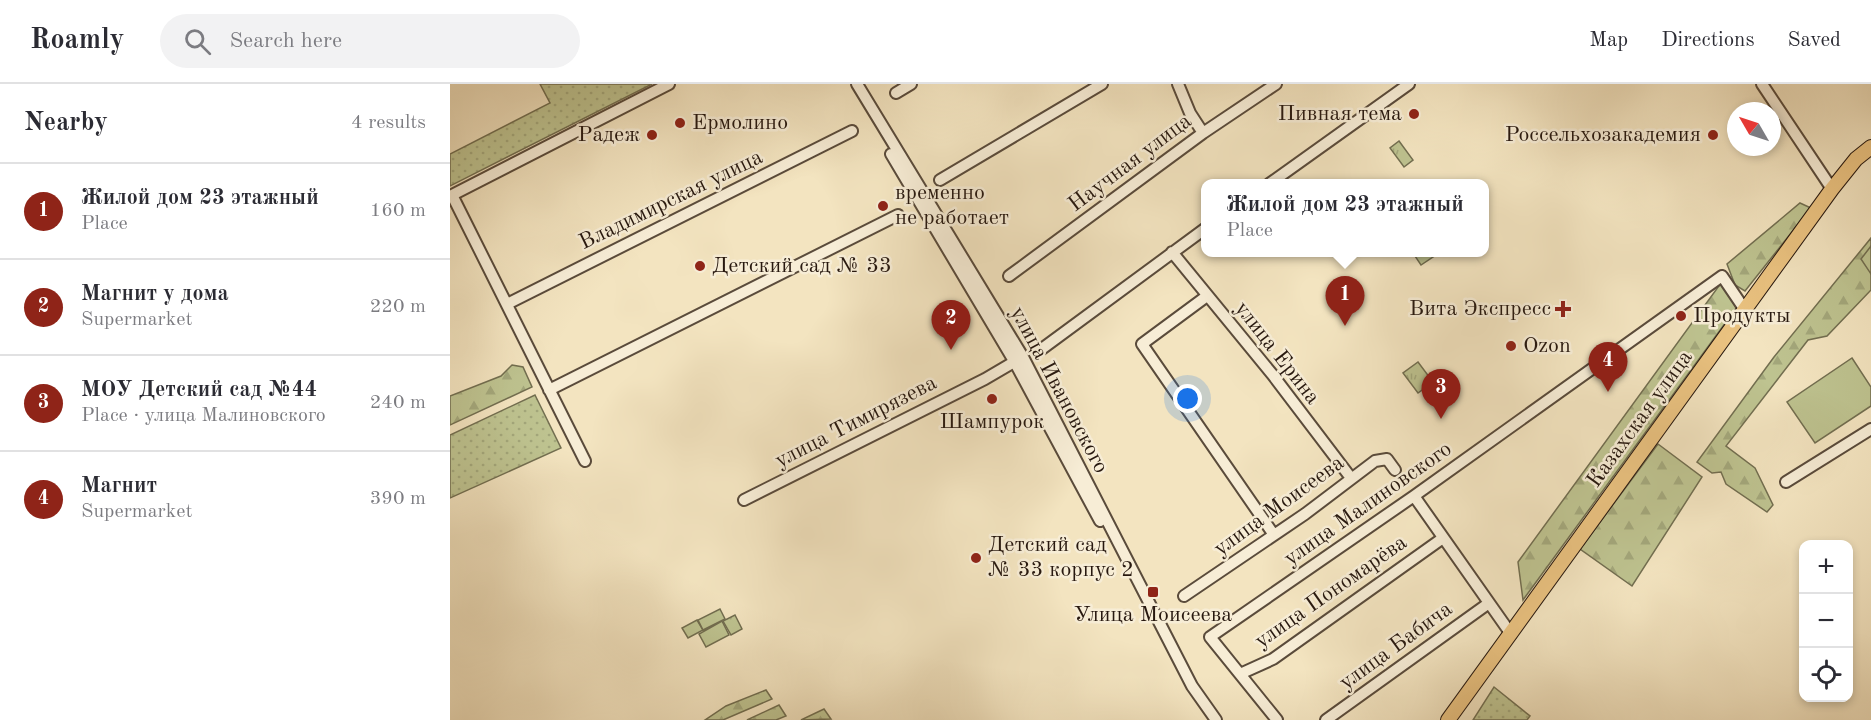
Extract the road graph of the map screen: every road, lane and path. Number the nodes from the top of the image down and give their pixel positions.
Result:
1 (669, 84) edge
2 (850, 84) edge
3 (857, 84) edge
4 (912, 84) edge
5 (1102, 84) edge
6 (1178, 84) edge
7 (1276, 84) edge
8 (1409, 84) edge
9 (1762, 84) edge
10 (896, 93) dead end
11 (852, 131) dead end
12 (1203, 133) junction
13 (1871, 147) edge
14 (1275, 179) edge
15 (940, 180) dead end
16 (1832, 189) junction
17 (898, 215) dead end
18 (1201, 232) edge
19 (1172, 252) junction
20 (1009, 276) dead end
21 (1207, 296) junction
22 (507, 304) junction
23 (1745, 310) junction
24 (1039, 351) dead end
25 (1019, 359) junction
26 (549, 390) junction
27 (1871, 429) edge
28 (585, 461) dead end
29 (1395, 470) dead end
30 (1351, 478) junction
31 (1785, 482) dead end
32 (1414, 496) junction
33 (744, 500) dead end
34 (1274, 535) junction
35 (1443, 538) junction
36 (1184, 596) dead end
37 (1489, 603) junction
38 (1511, 633) junction
39 (1240, 674) junction
40 (1208, 720) edge
41 (1216, 720) edge
42 (1277, 720) edge
43 (1326, 720) edge
44 (1448, 720) edge

1 - 22 street
2 - 25 street, улица Ивановского
3 - 25 street, улица Ивановского
4 - 10 street
5 - 15 street
6 - 12 street
7 - 12 street, Научная улица
8 - 14 street
9 - 16 street
11 - 22 street, Владимирская улица
12 - 20 street, Научная улица
13 - 16 main road, Казахская улица
16 - 23 main road, Казахская улица
17 - 26 street
18 - 19 street
19 - 21 street, улица Ерина
19 - 24 street
21 - 30 street, улица Ерина
21 - 34 street
22 - 26 street
23 - 32 street, улица Малиновского
23 - 38 main road, Казахская улица
25 - 33 street, улица Тимирязева
25 - 40 street, улица Ивановского
25 - 41 street, улица Ивановского
26 - 28 street
27 - 31 street
29 - 30 street, улица Моисеева
30 - 34 street, улица Моисеева
32 - 35 street
32 - 39 street, улица Малиновского
34 - 36 street, улица Моисеева
35 - 37 street
35 - 39 street, улица Пономарёва
37 - 38 street
37 - 43 street, улица Бабича
38 - 44 main road, Казахская улица
39 - 42 street

